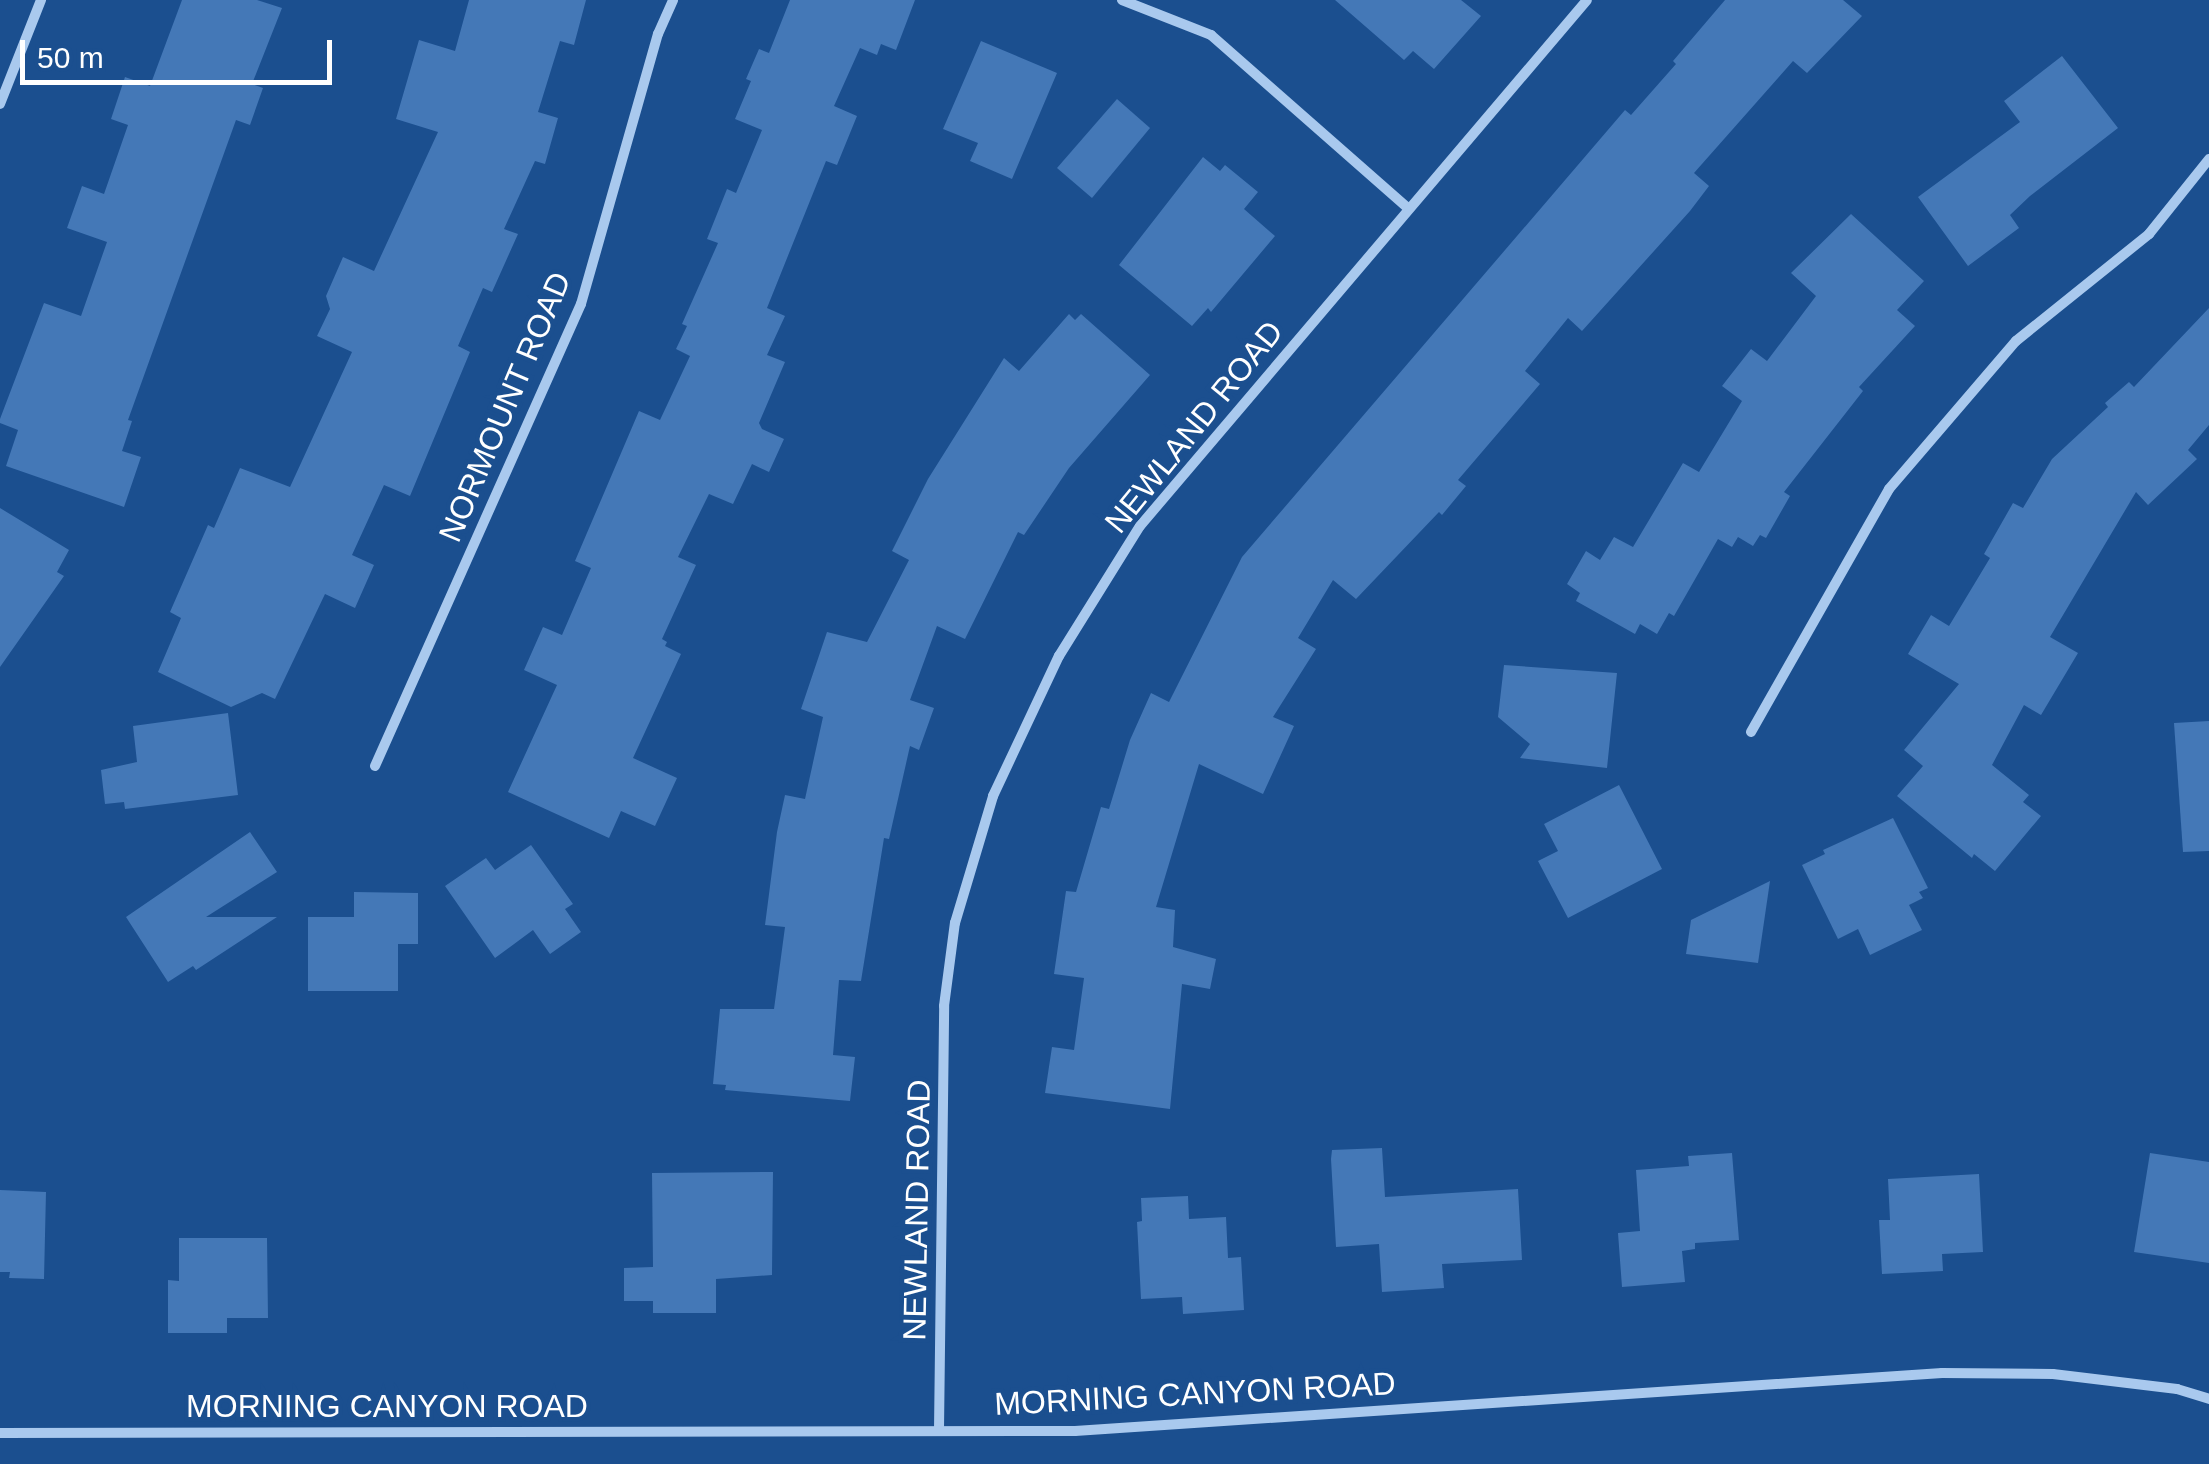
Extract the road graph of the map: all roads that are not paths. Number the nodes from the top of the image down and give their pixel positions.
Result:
1 (41, 0) edge
2 (673, 0) edge
3 (1122, 0) edge
4 (1587, 0) edge
5 (0, 104) edge
6 (2209, 159) edge
7 (1408, 208) junction
8 (1752, 732) dead end
9 (375, 766) dead end
10 (2209, 1399) edge
11 (939, 1430) junction
12 (0, 1433) edge

1 - 5 street
2 - 9 street, NORMOUNT ROAD
3 - 7 street
4 - 7 street, NEWLAND ROAD
6 - 8 street
7 - 11 street, NEWLAND ROAD
10 - 11 street, MORNING CANYON ROAD
11 - 12 street, MORNING CANYON ROAD

